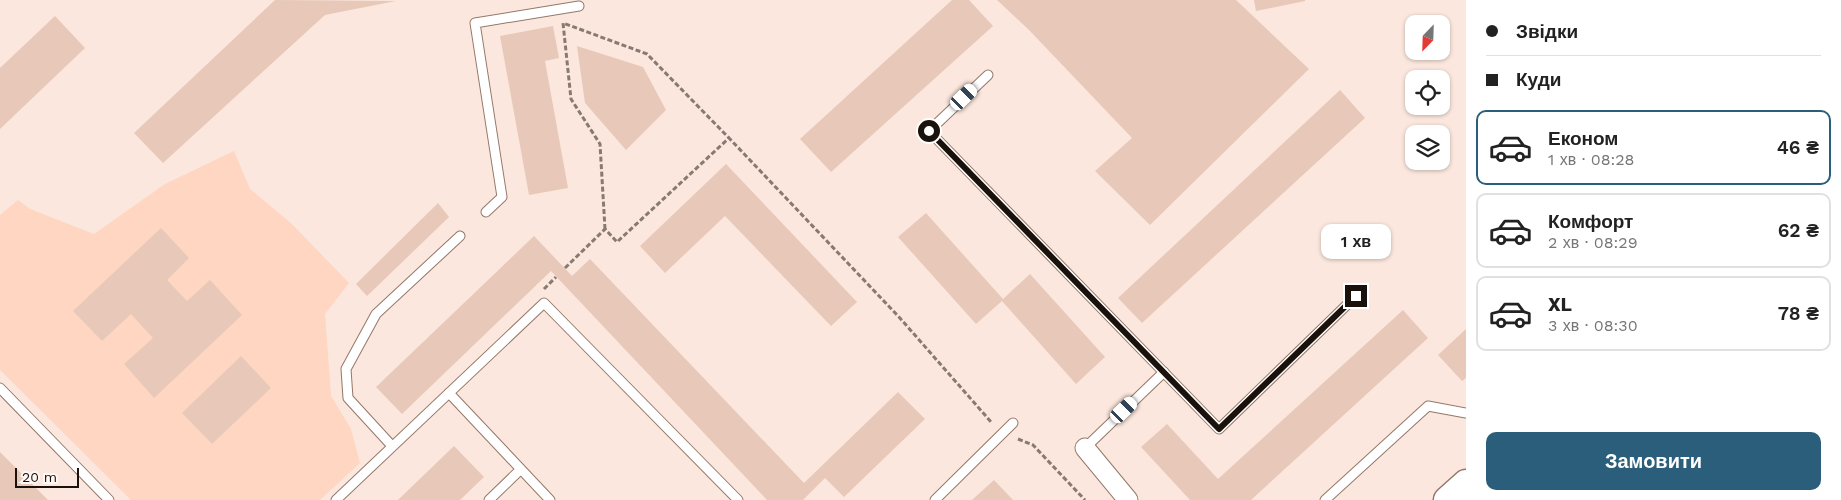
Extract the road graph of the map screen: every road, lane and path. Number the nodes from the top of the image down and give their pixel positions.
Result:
1 (578, 6) dead end
2 (988, 75) dead end
3 (729, 138) junction
4 (486, 212) dead end
5 (605, 229) junction
6 (460, 236) dead end
7 (565, 268) dead end
8 (1356, 296) dead end
9 (1164, 372) junction
10 (0, 388) edge
11 (449, 393) junction
12 (1466, 413) edge
13 (1013, 423) dead end
14 (1002, 434) junction
15 (1033, 445) dead end
16 (392, 446) junction
17 (1085, 448) joint
18 (520, 470) junction
19 (1466, 483) edge
20 (109, 500) edge
21 (336, 500) edge
22 (489, 500) edge
23 (550, 500) edge
24 (738, 500) edge
25 (936, 500) edge
26 (1084, 500) edge
27 (1128, 500) edge
28 (1325, 500) edge
29 (1447, 500) edge

1 - 4 lane
2 - 9 lane
3 - 5 path
3 - 5 path
3 - 14 path
5 - 7 path
6 - 16 lane
8 - 9 lane
9 - 17 lane
10 - 20 lane
11 - 16 lane
11 - 18 lane
11 - 24 lane
12 - 28 lane
13 - 14 lane
14 - 25 lane
15 - 26 path
16 - 21 lane
17 - 27 street
18 - 22 lane
18 - 23 lane
19 - 29 street

